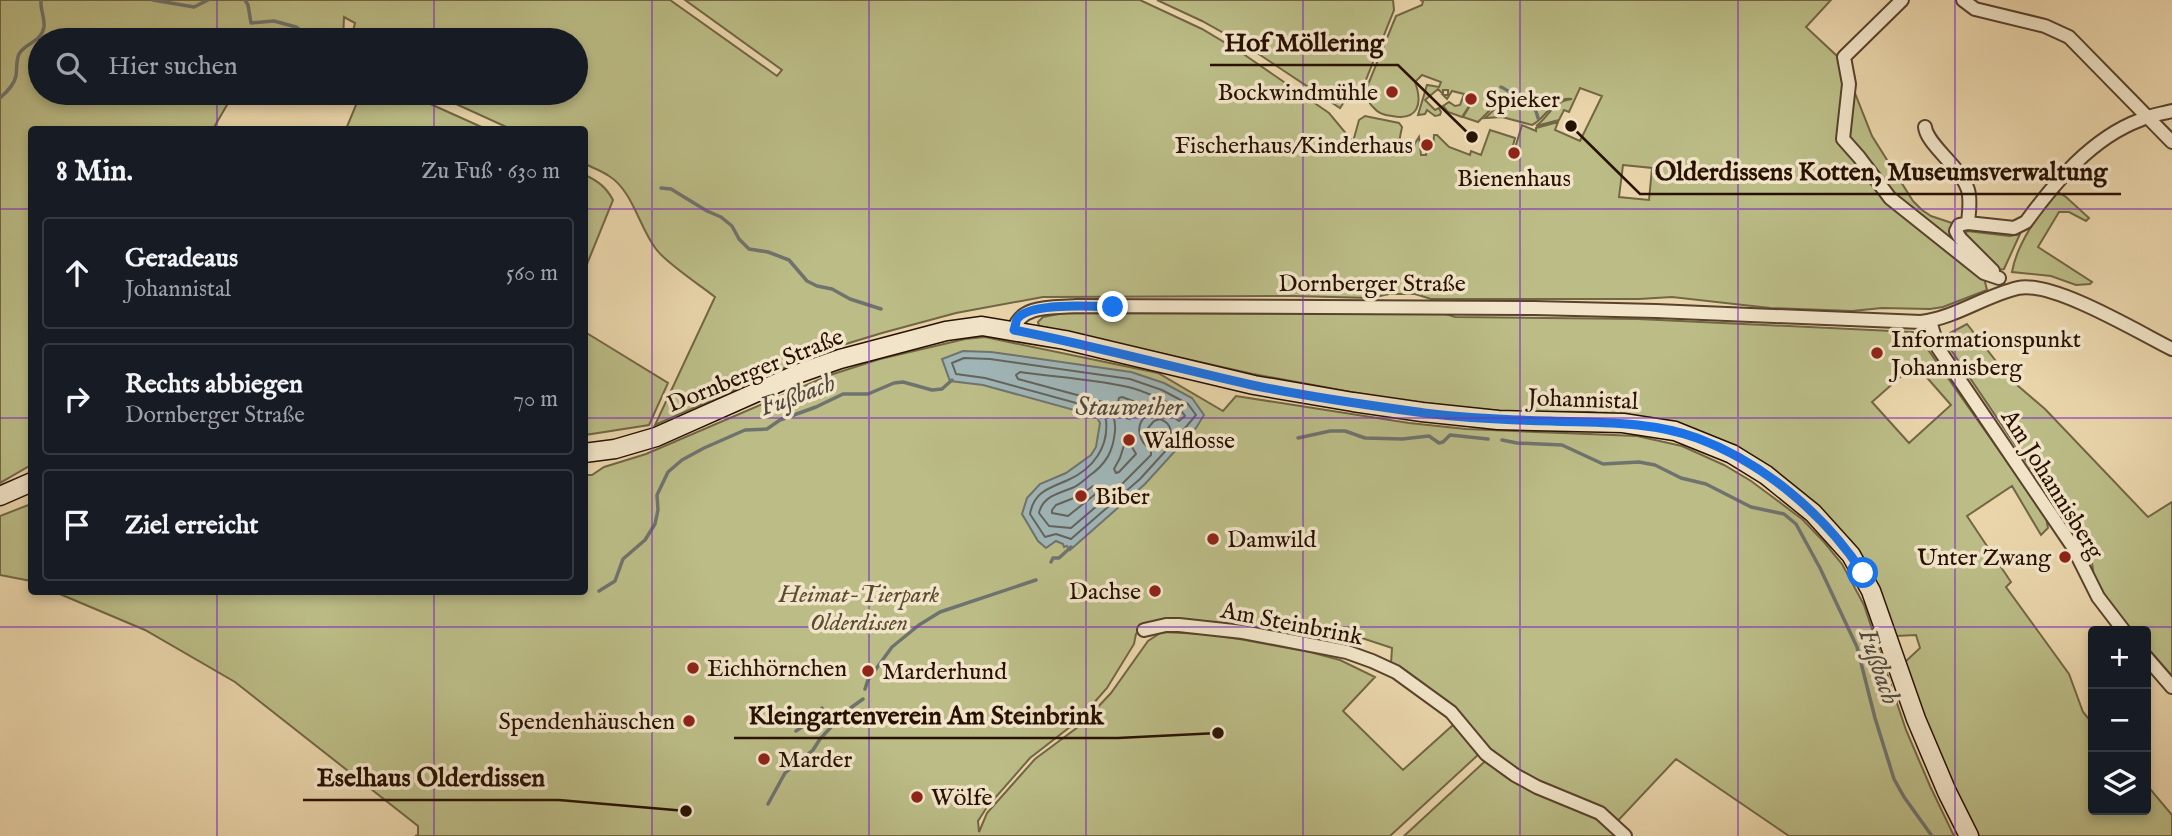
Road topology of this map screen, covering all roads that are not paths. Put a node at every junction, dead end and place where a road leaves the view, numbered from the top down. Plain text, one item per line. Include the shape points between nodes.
1 (1902, 0) edge
2 (1963, 0) edge
3 (2172, 111) edge
4 (2148, 116) junction
5 (1925, 127) dead end
6 (2172, 142) edge
7 (1963, 225) junction
8 (1998, 278) junction
9 (2007, 292) junction
10 (1930, 321) junction
11 (1014, 330) junction
12 (2172, 349) edge
13 (588, 452) edge
14 (28, 484) edge
15 (0, 496) edge
16 (2120, 626) edge
17 (1144, 630) dead end
18 (2151, 663) edge
19 (2172, 687) edge
20 (1625, 836) edge
21 (1969, 836) edge

1 - 8 street via 1844,57 1849,84 1843,139 1890,198 1984,273
2 - 4 street via 1975,9 2045,26 2069,37
3 - 4 street
4 - 6 street
4 - 7 street via 2080,159 2021,226
5 - 7 street via 1927,136 1966,184 1969,197
7 - 8 street via 1956,231 1960,238
8 - 9 street
9 - 10 street, Dornberger Straße
9 - 12 street, Dornberger Straße via 2029,287 2052,291
10 - 11 street, Dornberger Straße via 1547,309 1076,306 1027,312
10 - 16 street, Am Johannisberg via 1938,348 2073,547 2098,597
11 - 13 main road, Dornberger Straße via 958,328 840,359 656,437
11 - 21 main road, Johannistal via 1292,392 1498,420 1640,425 1675,431 1732,454 1813,513 1863,573 1916,719
14 - 15 main road
17 - 20 street, Am Steinbrink via 1179,625 1243,632 1372,660 1418,686 1451,712 1486,754 1515,775 1600,813
18 - 19 street

